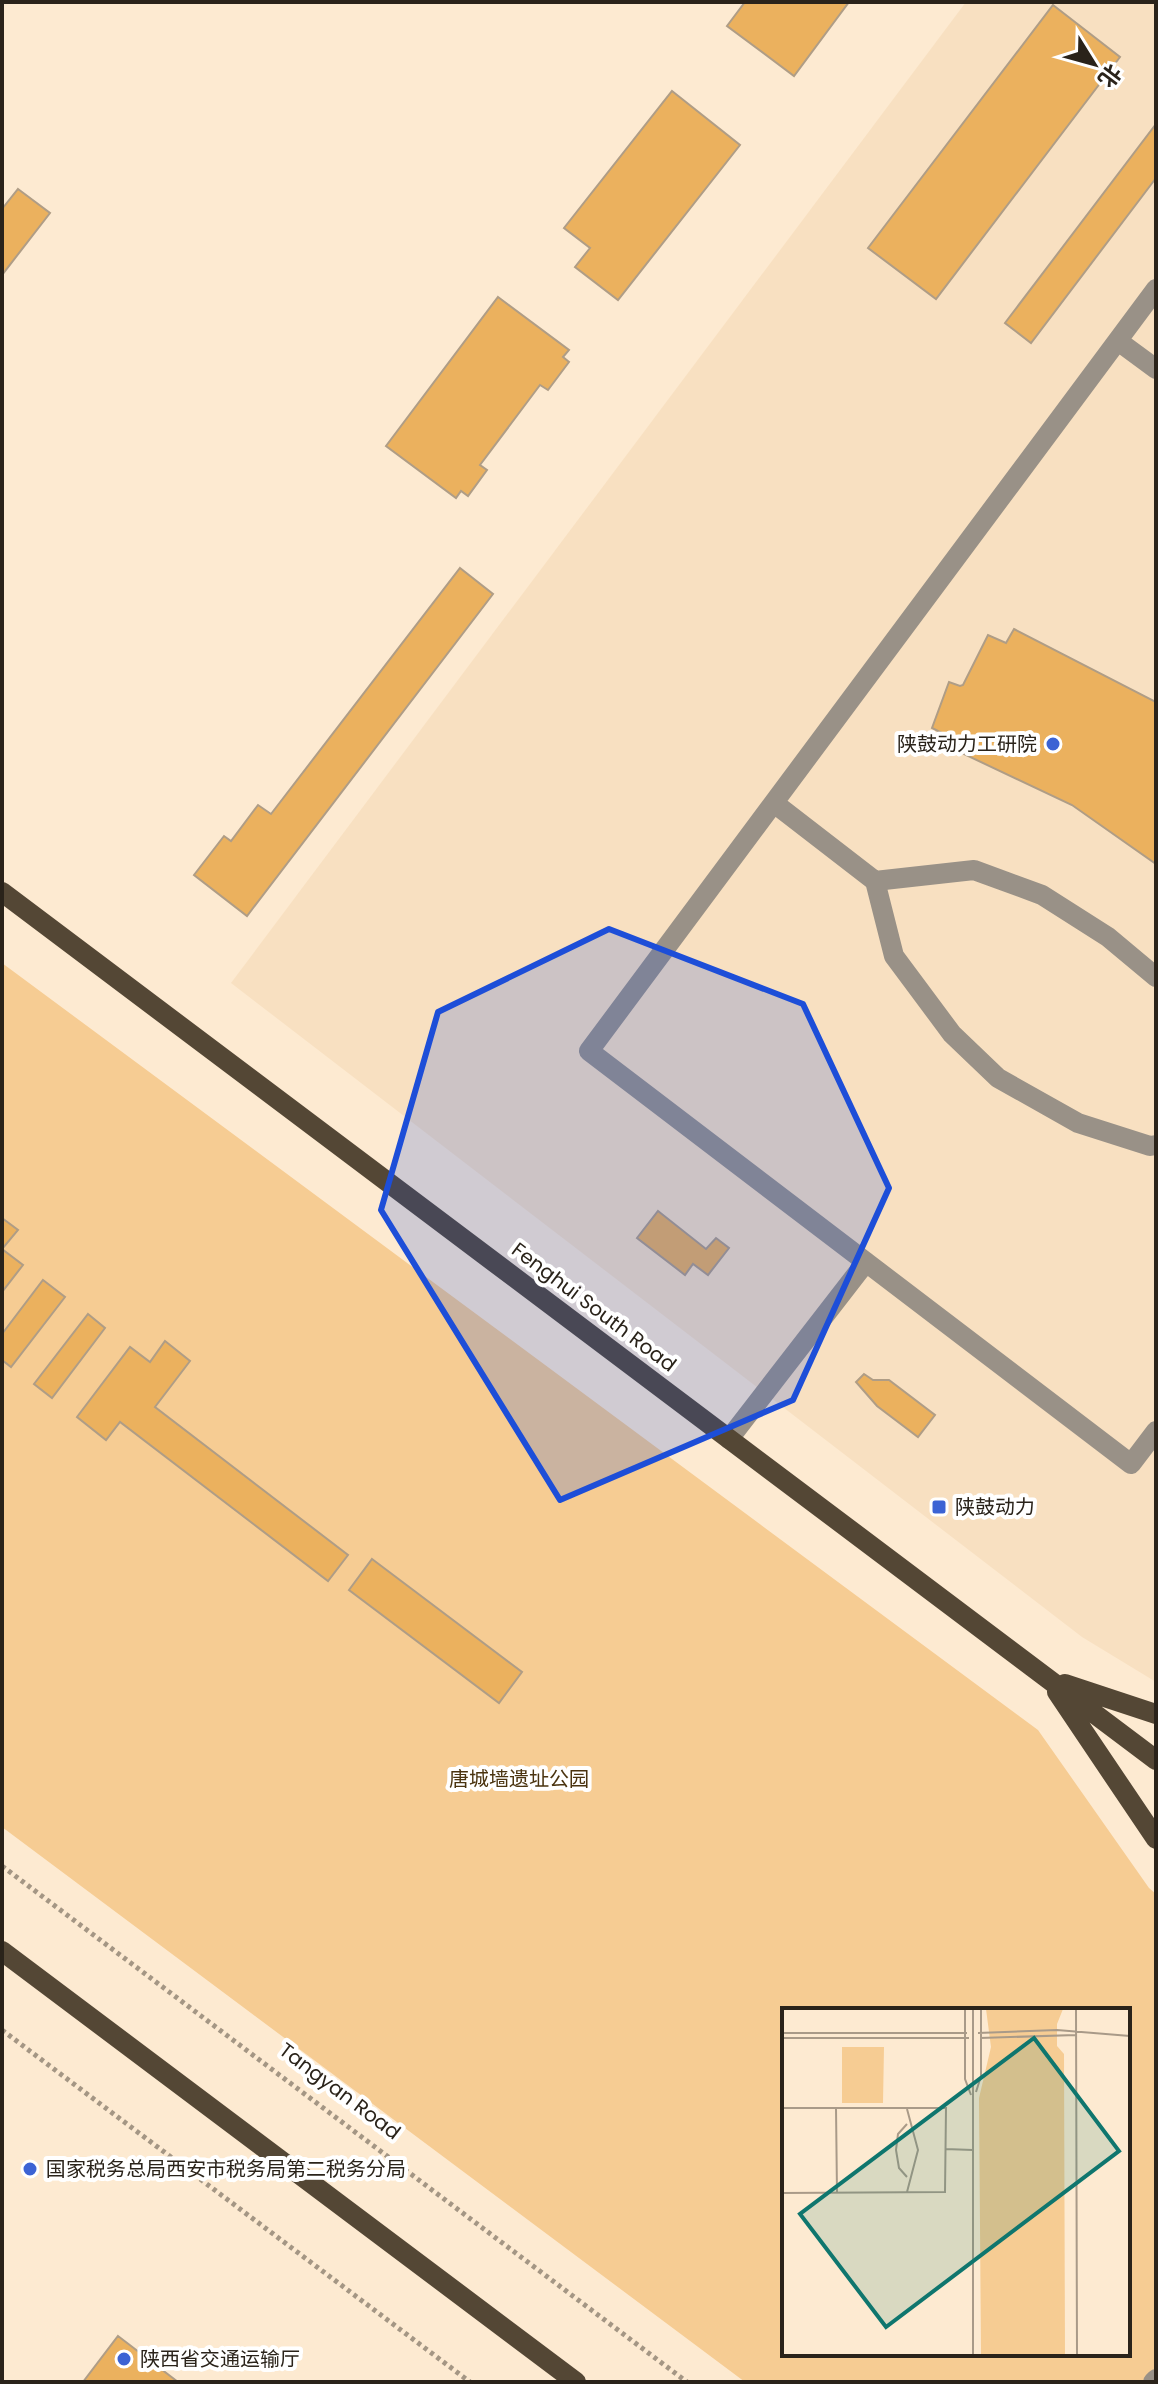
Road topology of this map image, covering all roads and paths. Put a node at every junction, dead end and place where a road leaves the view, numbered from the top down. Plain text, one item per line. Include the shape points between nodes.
1 (1156, 289) edge
2 (1118, 341) junction
3 (1156, 369) edge
4 (774, 803) junction
5 (875, 881) junction
6 (2, 892) edge
7 (1156, 977) edge
8 (1156, 1145) edge
9 (866, 1262) junction
10 (1156, 1431) edge
11 (729, 1439) junction
12 (1048, 1679) junction
13 (1156, 1714) edge
14 (1156, 1760) edge
15 (1156, 1839) edge
16 (2, 1866) edge
17 (2, 1951) edge
18 (2, 2030) edge
19 (470, 2382) edge
20 (576, 2382) edge
21 (687, 2382) edge

1 - 2 street
2 - 3 street
2 - 4 street
4 - 5 street
4 - 9 street via 589,1051
5 - 7 street via 974,870 1042,895 1108,937
5 - 8 street via 894,956 952,1034 998,1078 1078,1123
6 - 11 main road, Fenghui South Road
9 - 10 street via 1131,1464
9 - 11 street
11 - 12 main road, Fenghui South Road
12 - 13 main road
12 - 14 main road, Fenghui South Road
12 - 15 main road
16 - 21 path, Tangyan Road
17 - 20 main road
18 - 19 path

